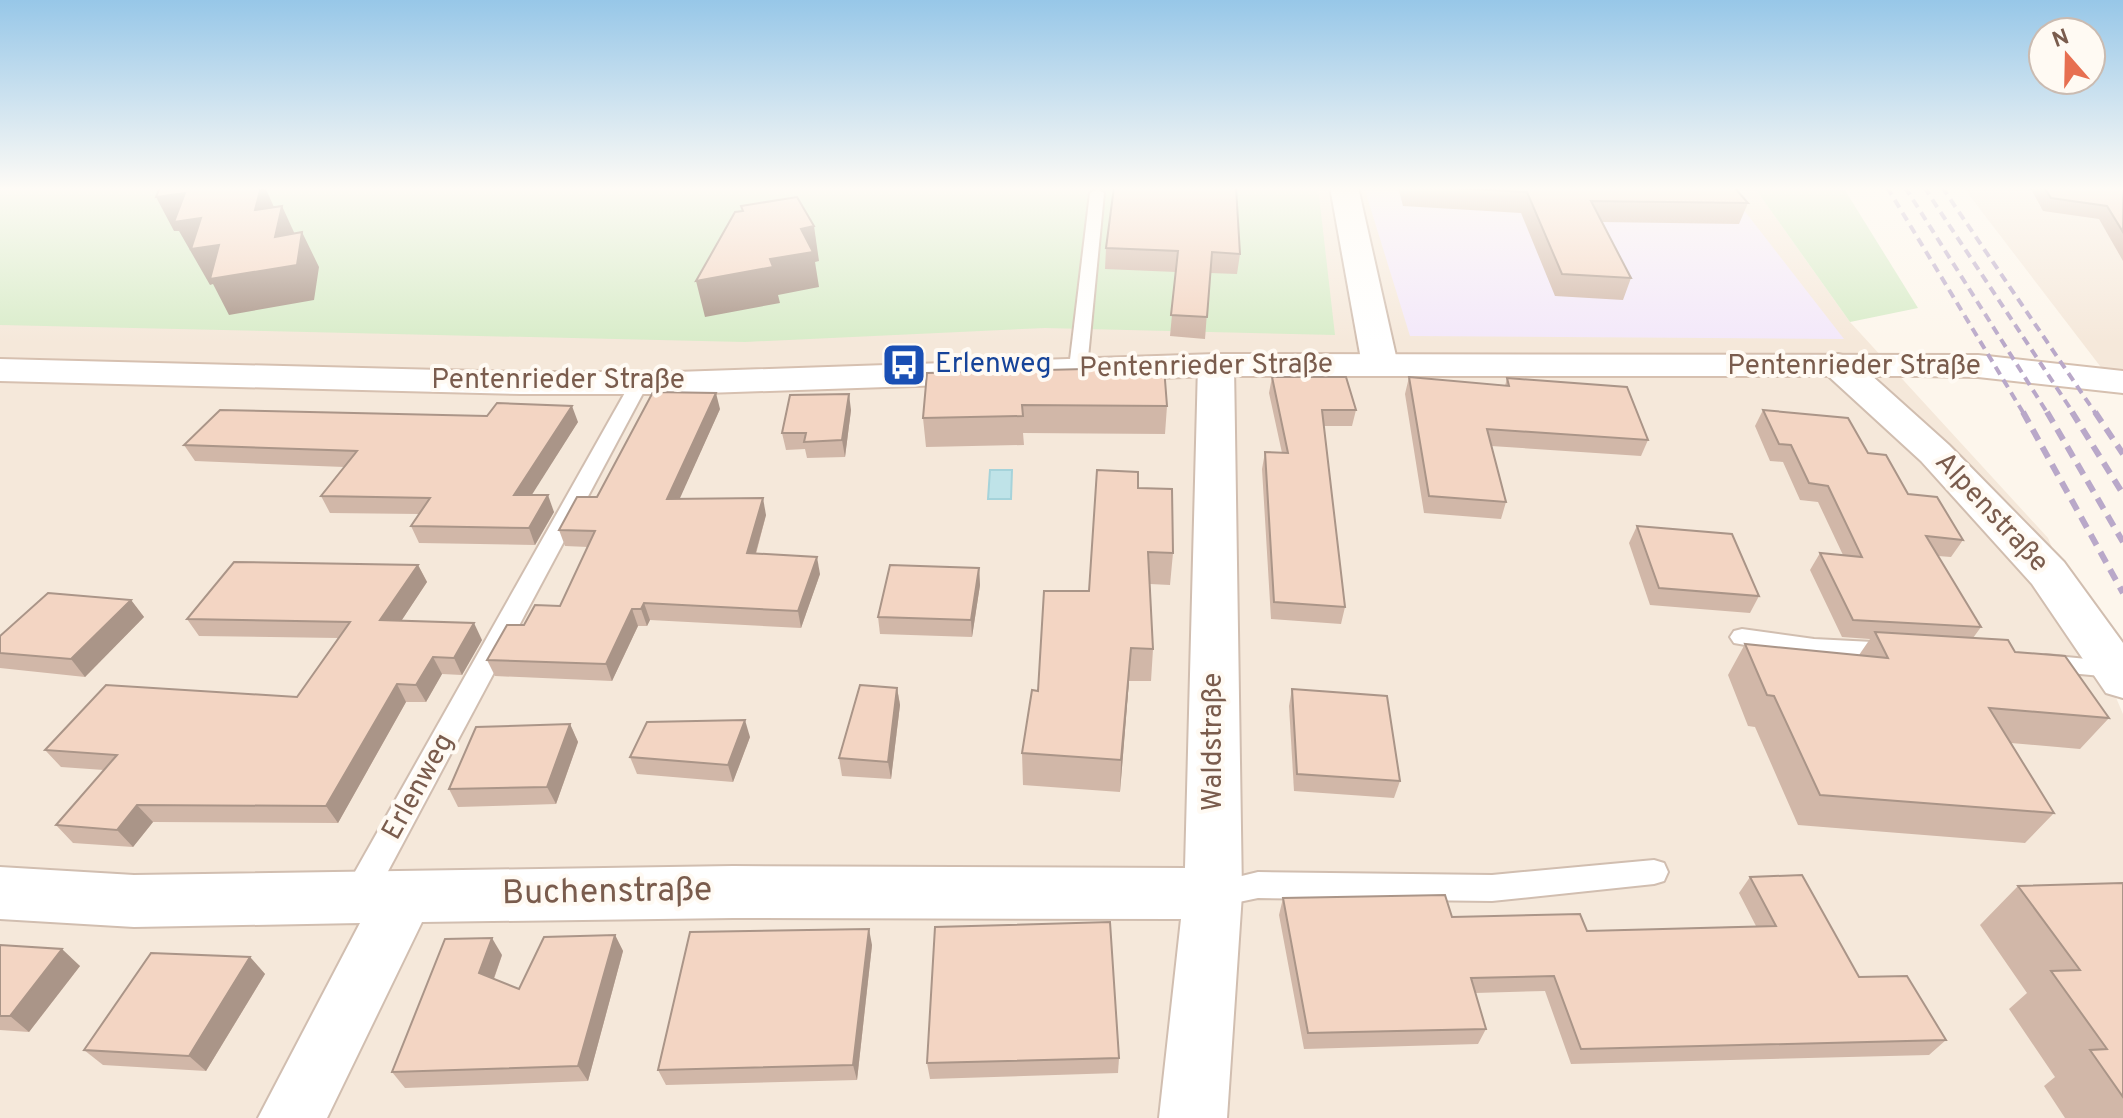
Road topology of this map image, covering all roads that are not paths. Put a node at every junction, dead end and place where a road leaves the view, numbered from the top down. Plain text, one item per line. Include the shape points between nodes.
1 (1092, 239) edge
2 (1355, 239) edge
3 (1216, 365) junction
4 (1380, 365) junction
5 (1838, 365) junction
6 (1078, 368) junction
7 (0, 370) edge
8 (640, 382) junction
9 (2123, 382) edge
10 (1742, 637) dead end
11 (1909, 652) edge
12 (2029, 663) edge
13 (2120, 676) edge
14 (1654, 872) dead end
15 (0, 893) edge
16 (1213, 894) junction
17 (381, 896) junction
18 (292, 1118) edge
19 (1193, 1118) edge

1 - 6 lane
2 - 4 street
3 - 4 street, Pentenrieder Straße
3 - 6 street, Pentenrieder Straße
3 - 16 street, Waldstraße
4 - 5 street, Pentenrieder Straße
5 - 9 street, Pentenrieder Straße via 1978,366
5 - 13 street, Alpenstraße via 1935,453 2048,573
6 - 8 street, Pentenrieder Straße
7 - 8 street, Pentenrieder Straße
8 - 17 lane, Erlenweg via 376,866
10 - 11 lane via 1814,648
12 - 13 lane
14 - 16 lane via 1492,888 1258,885
15 - 17 street, Buchenstraße via 134,901
16 - 17 street, Buchenstraße
16 - 19 street, Waldstraße
17 - 18 street

